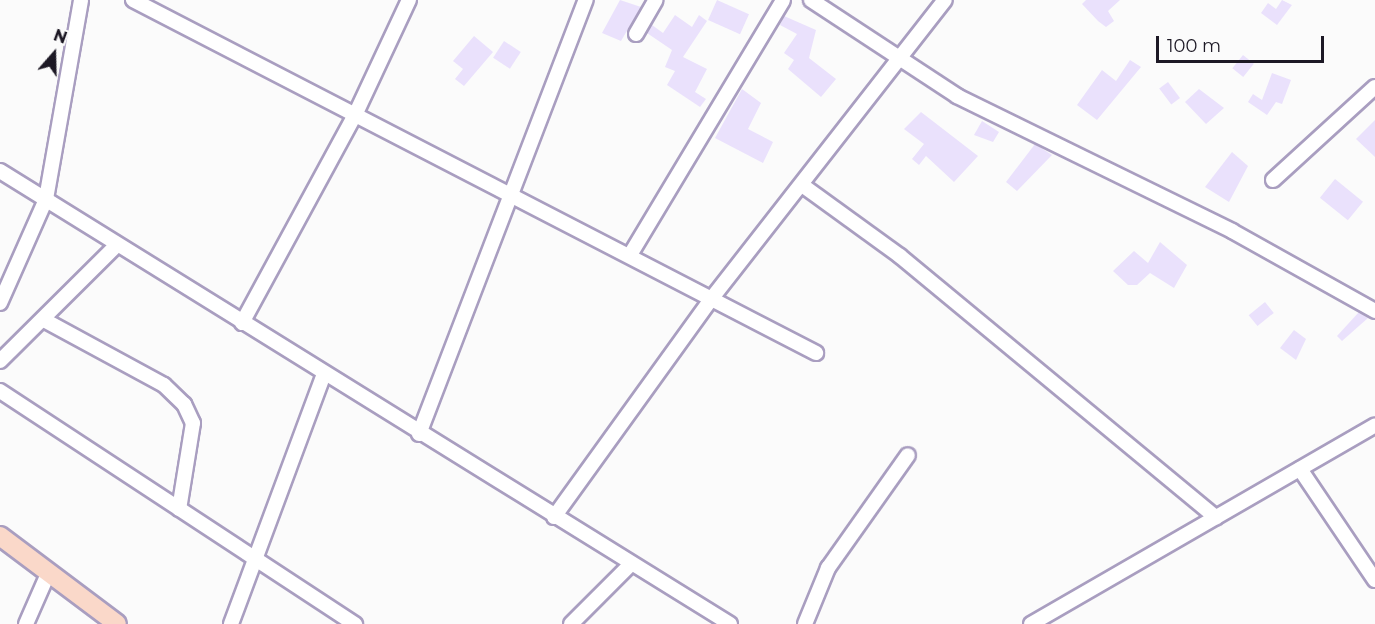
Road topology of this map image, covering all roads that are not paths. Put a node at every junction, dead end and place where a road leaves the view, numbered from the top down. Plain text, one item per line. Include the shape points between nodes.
1 (81, 0) edge
2 (133, 0) edge
3 (408, 0) edge
4 (586, 0) edge
5 (656, 0) edge
6 (783, 0) edge
7 (811, 0) edge
8 (945, 0) edge
9 (636, 34) dead end
10 (902, 59) junction
11 (1375, 87) edge
12 (356, 113) junction
13 (0, 171) edge
14 (1273, 180) dead end
15 (802, 185) junction
16 (513, 194) junction
17 (46, 199) junction
18 (117, 245) junction
19 (630, 255) junction
20 (712, 298) junction
21 (0, 303) edge
22 (1375, 311) edge
23 (46, 321) junction
24 (242, 323) junction
25 (816, 353) dead end
26 (0, 361) edge
27 (324, 374) junction
28 (0, 391) edge
29 (1375, 425) edge
30 (418, 434) junction
31 (908, 455) dead end
32 (1300, 469) junction
33 (179, 509) junction
34 (554, 517) junction
35 (1216, 517) junction
36 (0, 536) edge
37 (254, 562) junction
38 (631, 564) junction
39 (48, 574) junction
40 (1375, 580) edge
41 (712, 620) edge
42 (26, 624) edge
43 (117, 624) edge
44 (231, 624) edge
45 (355, 624) edge
46 (571, 624) edge
47 (730, 624) edge
48 (805, 624) edge
49 (1031, 624) edge

1 - 17 street
2 - 12 street
3 - 12 street
4 - 16 street
5 - 9 street
6 - 19 street
7 - 10 street
8 - 10 street
10 - 15 street
10 - 22 street via 957,96 1233,231
11 - 14 street
12 - 16 street
12 - 24 street
13 - 17 street
15 - 20 street
15 - 35 street via 900,256
16 - 19 street
16 - 30 street
17 - 18 street
17 - 21 street
18 - 23 street
18 - 24 street
19 - 20 street
20 - 25 street
20 - 34 street
23 - 26 street
23 - 33 street via 164,385 184,404 193,423
24 - 27 street
27 - 30 street
27 - 37 street
28 - 33 street
29 - 32 street
30 - 34 street
31 - 48 street via 828,568
32 - 35 street
32 - 40 street
33 - 37 street
34 - 38 street
35 - 49 street
36 - 39 street
37 - 44 street
37 - 45 street
38 - 41 street
38 - 46 street
39 - 42 street
39 - 43 street
41 - 47 street

